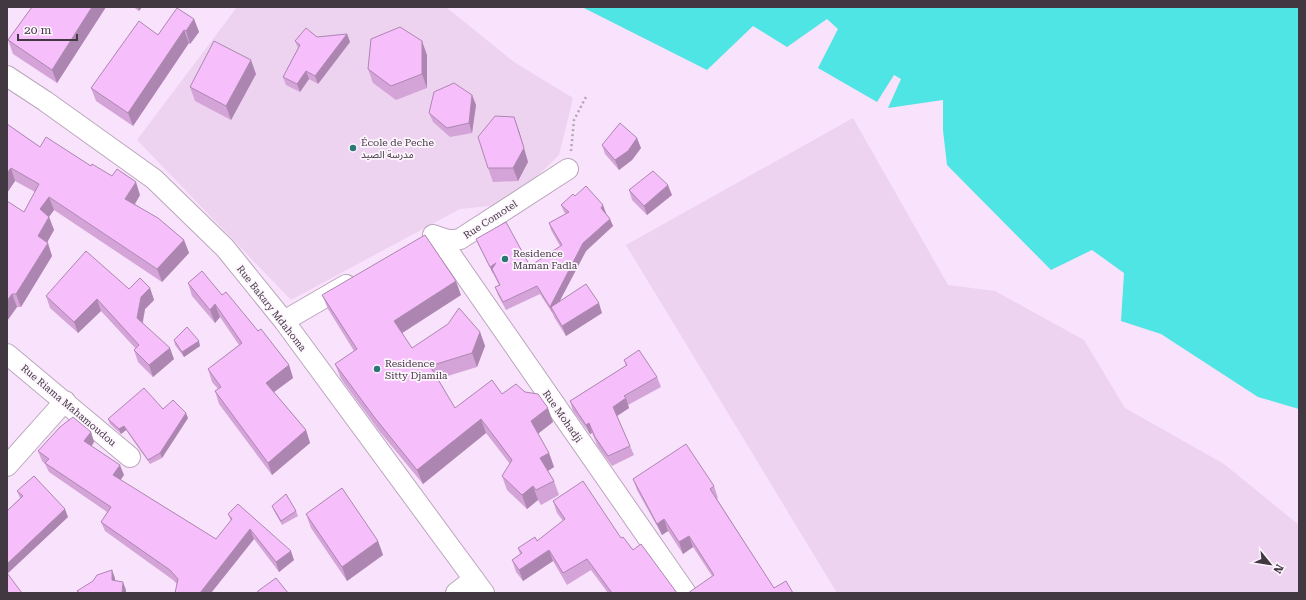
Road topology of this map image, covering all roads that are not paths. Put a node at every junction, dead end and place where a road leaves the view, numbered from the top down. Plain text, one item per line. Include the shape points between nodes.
1 (7, 76) edge
2 (568, 169) road end
3 (440, 239) junction
4 (420, 242) edge
5 (359, 278) edge
6 (284, 321) junction
7 (7, 354) edge
8 (65, 401) junction
9 (130, 457) dead end
10 (7, 466) edge
11 (479, 586) edge
12 (456, 593) edge
13 (686, 593) edge

1 - 6 street, Rue Bakary Mdahoma via 154,179 225,248
2 - 3 street, Rue Comotel via 460,239
3 - 4 street, Rue Comotel via 434,234
3 - 13 street, Rue Mohadji
5 - 6 street
6 - 11 street, Rue Bakary Mdahoma
7 - 8 street, Rue Riama Mahamoudou
8 - 9 street, Rue Riama Mahamoudou
8 - 10 street
11 - 12 street

